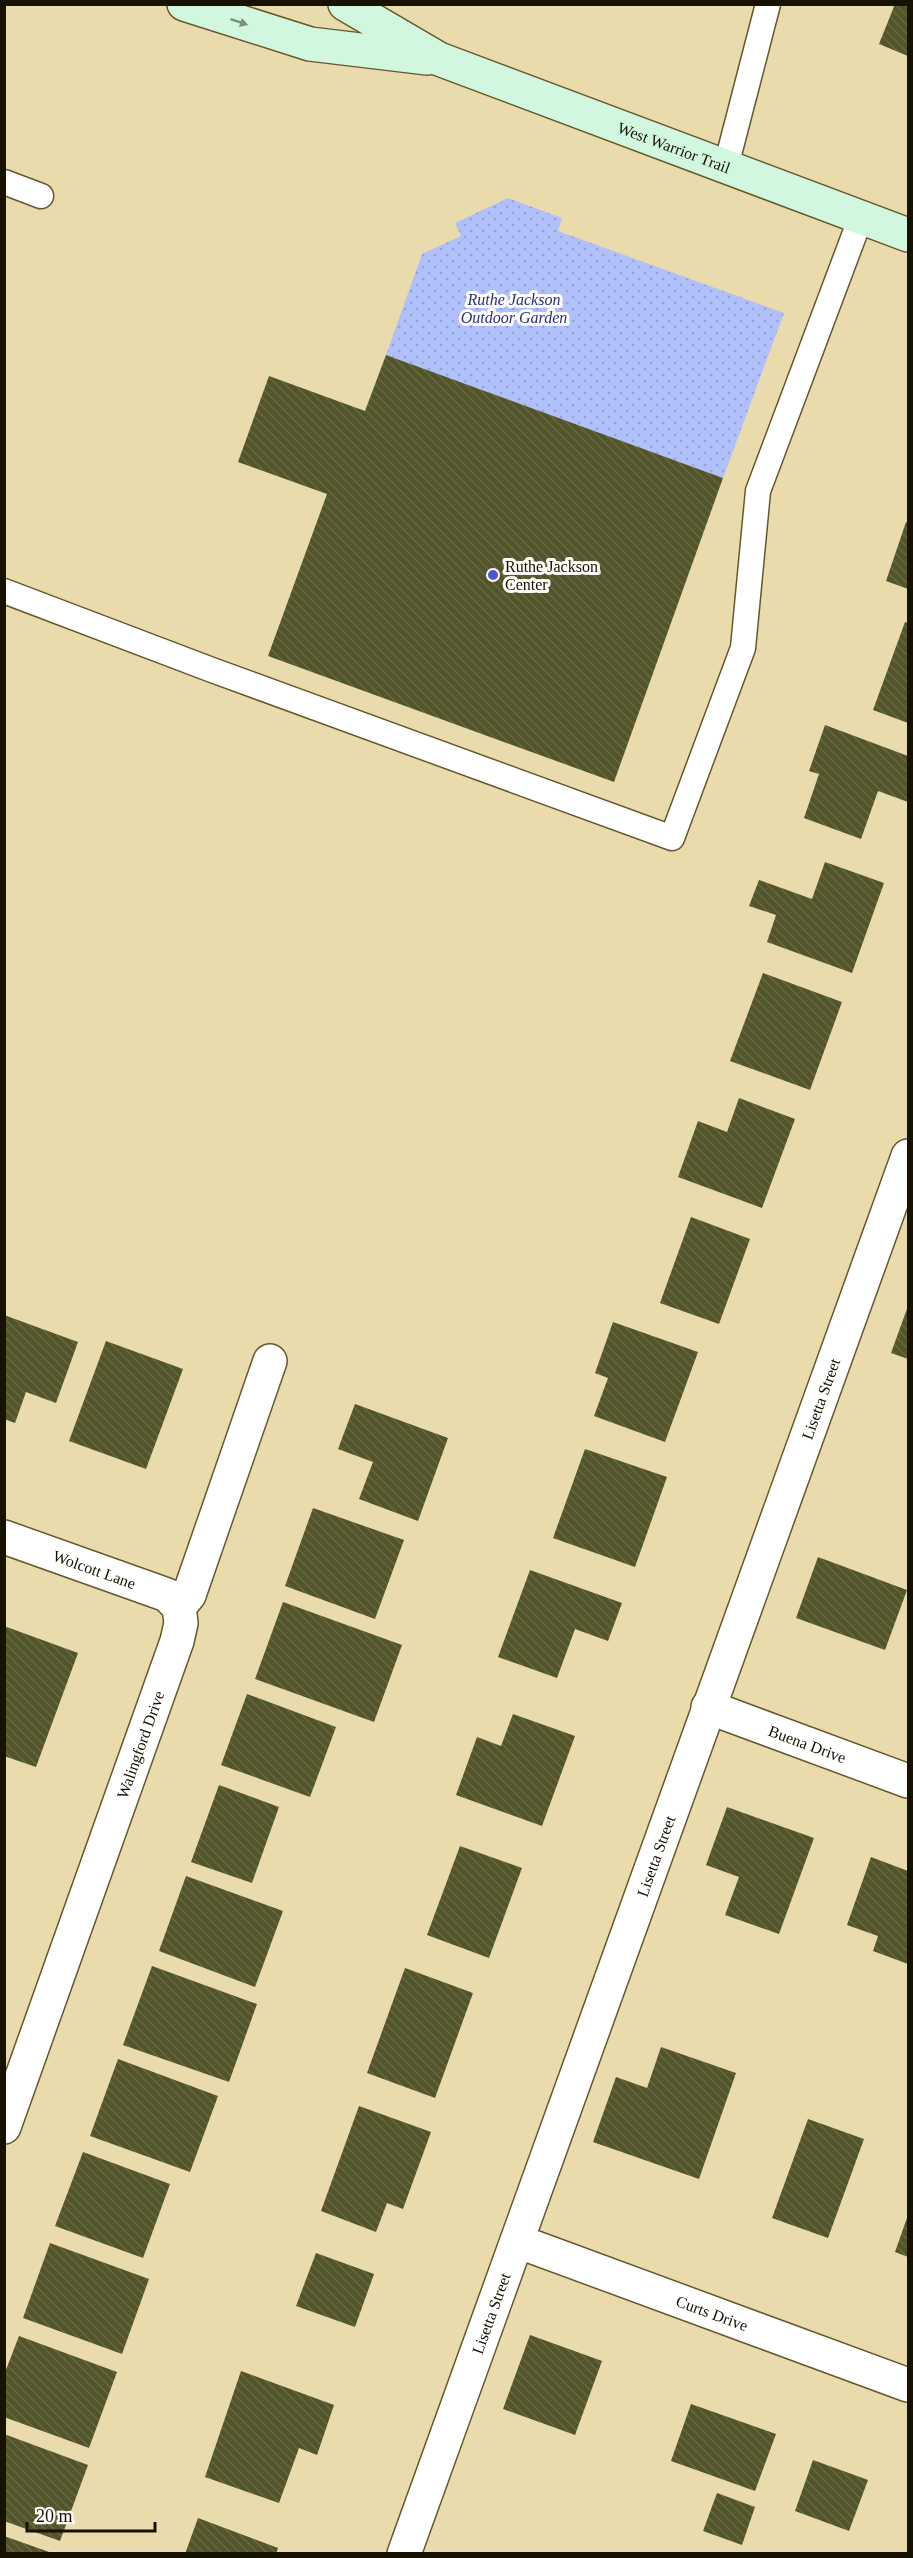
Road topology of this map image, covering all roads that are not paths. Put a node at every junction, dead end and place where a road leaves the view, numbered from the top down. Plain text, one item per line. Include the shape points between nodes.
1 (184, 4) edge
2 (345, 4) edge
3 (768, 4) edge
4 (380, 14) edge
5 (439, 59) junction
6 (726, 166) junction
7 (4, 182) edge
8 (41, 196) dead end
9 (861, 217) junction
10 (909, 235) edge
11 (4, 591) edge
12 (909, 1156) edge
13 (901, 1201) edge
14 (270, 1361) dead end
15 (4, 1537) edge
16 (180, 1607) junction
17 (708, 1707) junction
18 (909, 1781) edge
19 (4, 2127) edge
20 (517, 2241) junction
21 (909, 2385) edge
22 (404, 2553) edge

1 -> 5 main road, West Warrior Trail via 310,44
2 - 4 main road, West Warrior Trail
3 - 6 lane
4 - 5 main road, West Warrior Trail
5 - 6 main road, West Warrior Trail
6 - 9 main road, West Warrior Trail
7 - 8 lane
9 - 10 main road, West Warrior Trail
9 - 11 lane via 758,491 743,648 672,838
12 - 13 street, Lisetta Street
13 - 17 street, Lisetta Street
14 - 16 street, Walingford Drive via 189,1595
15 - 16 street, Wolcott Lane via 167,1595
16 - 19 street, Walingford Drive via 177,1641
17 - 18 street, Buena Drive
17 - 20 street, Lisetta Street
20 - 21 street, Curts Drive
20 - 22 street, Lisetta Street

